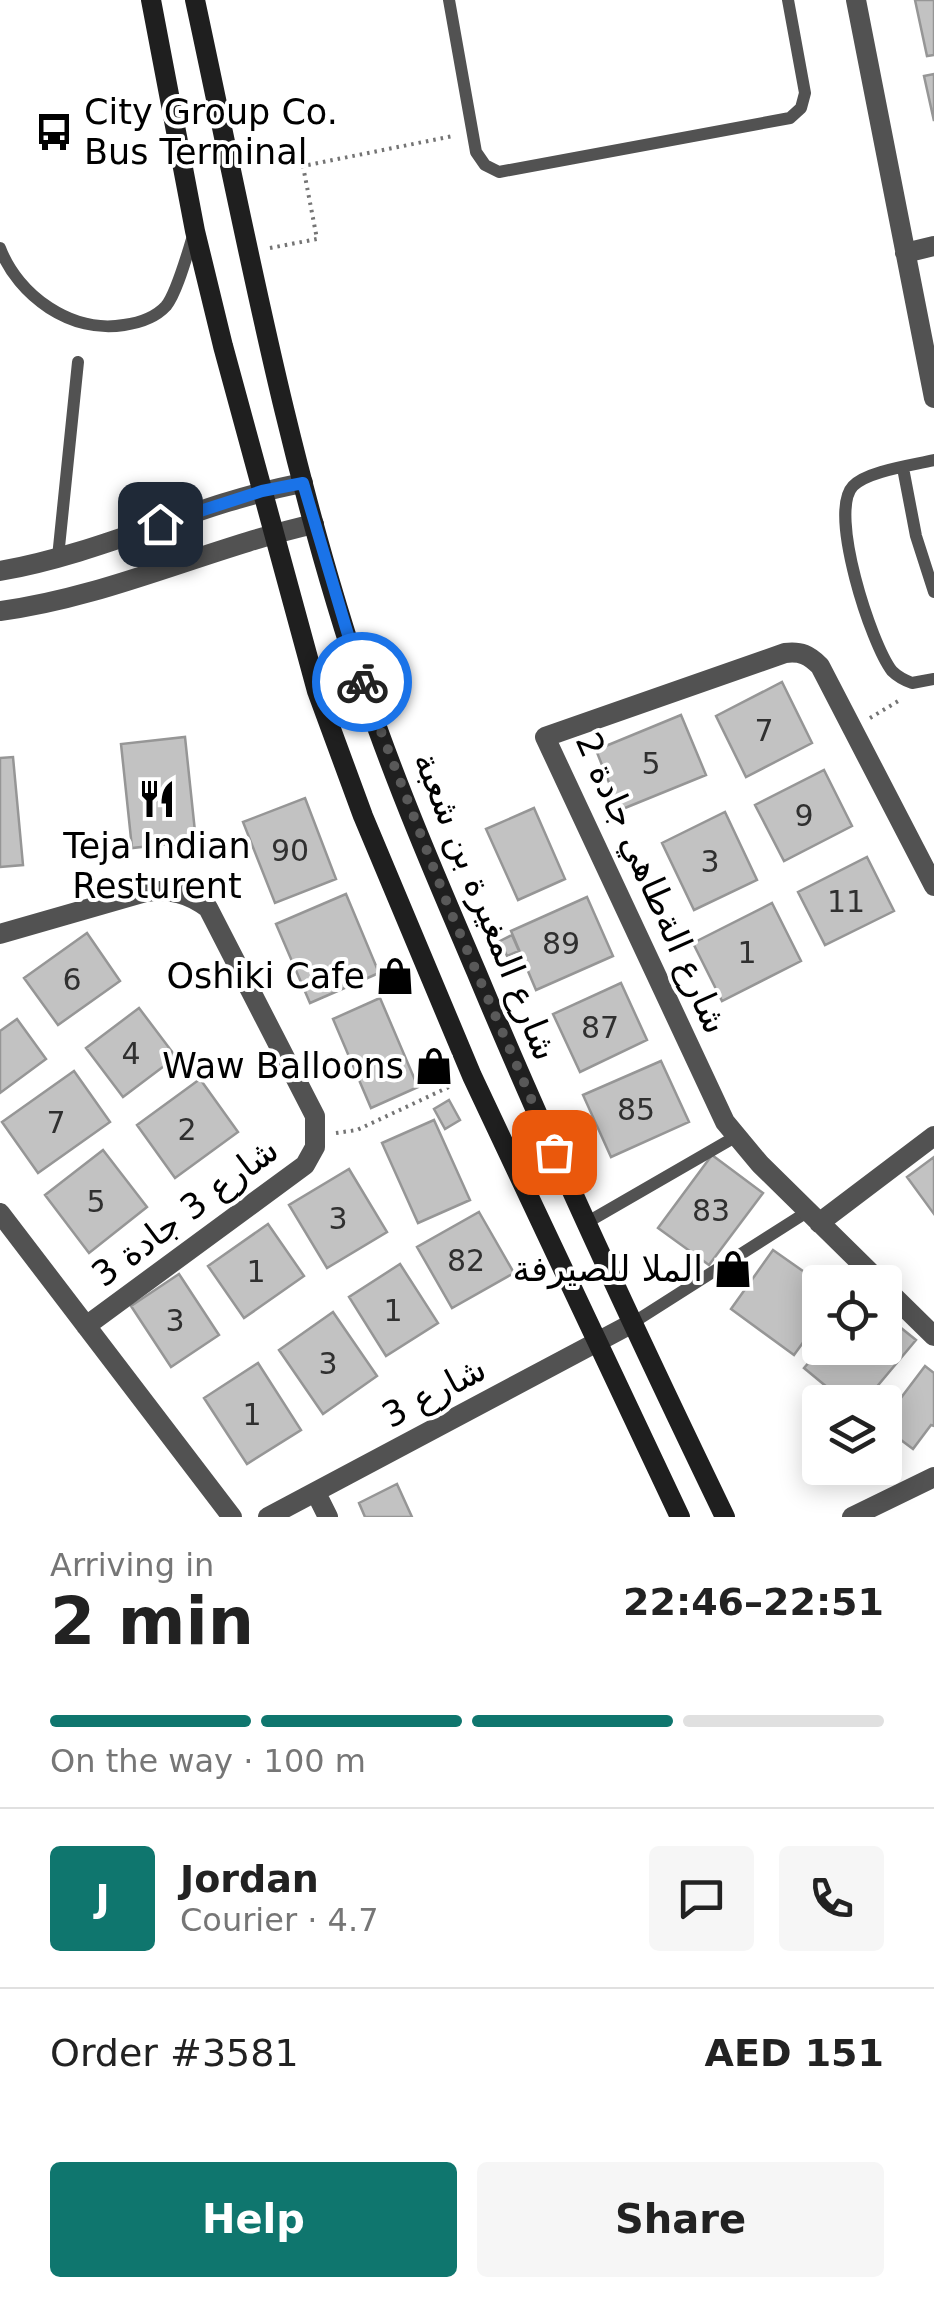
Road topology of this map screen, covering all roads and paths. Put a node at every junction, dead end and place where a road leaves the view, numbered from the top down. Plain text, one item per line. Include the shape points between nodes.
1 (150, 0) edge
2 (194, 0) edge
3 (449, 0) edge
4 (788, 0) edge
5 (856, 0) edge
6 (472, 132) junction
7 (195, 231) junction
8 (934, 246) edge
9 (0, 248) edge
10 (249, 252) junction
11 (905, 253) junction
12 (78, 362) dead end
13 (934, 398) edge
14 (934, 460) edge
15 (903, 468) junction
16 (303, 483) junction
17 (262, 491) junction
18 (314, 524) junction
19 (272, 533) junction
20 (58, 557) junction
21 (0, 570) edge
22 (934, 592) edge
23 (0, 611) edge
24 (934, 679) edge
25 (912, 683) junction
26 (852, 727) junction
27 (934, 886) edge
28 (0, 934) edge
29 (472, 1076) junction
30 (316, 1136) junction
31 (934, 1136) edge
32 (735, 1138) junction
33 (0, 1213) edge
34 (814, 1217) junction
35 (586, 1223) junction
36 (862, 1265) edge
37 (902, 1305) edge
38 (631, 1324) junction
39 (86, 1326) junction
40 (934, 1336) edge
41 (596, 1341) junction
42 (934, 1477) edge
43 (316, 1493) junction
44 (232, 1517) edge
45 (268, 1517) edge
46 (328, 1517) edge
47 (680, 1517) edge
48 (726, 1517) edge
49 (852, 1517) edge

1 - 7 main road
2 - 10 main road, شارع المغيرة بن شعبة
3 - 6 lane
4 - 6 lane via 805,93 790,118 500,172 479,159
5 - 11 street
6 - 10 path via 303,166 317,238
7 - 9 lane via 167,306 142,322 108,328 50,308 20,283
7 - 17 main road
8 - 11 street
10 - 16 main road, شارع المغيرة بن شعبة
11 - 13 street
12 - 20 lane
14 - 15 lane
15 - 22 lane
15 - 25 lane via 857,482 844,504 869,620 891,670
16 - 17 street
16 - 18 main road, شارع المغيرة بن شعبة
17 - 19 main road
17 - 20 street
18 - 19 street
18 - 35 main road, شارع المغيرة بن شعبة via 406,800
19 - 23 street via 62,599
19 - 29 main road via 317,691 363,816
20 - 21 street
24 - 25 lane
25 - 26 path via 900,701
26 - 27 street, شارع الةطاهي جادة 2
26 - 32 street, شارع الةطاهي جادة 2 via 820,666 798,652 545,737
28 - 30 street, شارع 3 جادة 3 via 146,892 196,899 208,908 312,1106
29 - 30 path via 357,1130
29 - 41 main road
30 - 39 street, شارع 3 جادة 3 via 305,1165
31 - 34 street
32 - 34 street, شارع الةطاهي جادة 2
32 - 35 lane
33 - 39 street
34 - 36 street, شارع الةطاهي جادة 2
34 - 38 lane
35 - 38 main road, شارع المغيرة بن شعبة
37 - 40 street, شارع الةطاهي جادة 2
38 - 41 street, شارع 3
38 - 48 main road, شارع المغيرة بن شعبة
39 - 44 street
41 - 43 street, شارع 3
41 - 47 main road
42 - 49 street
43 - 45 street, شارع 3
43 - 46 street

